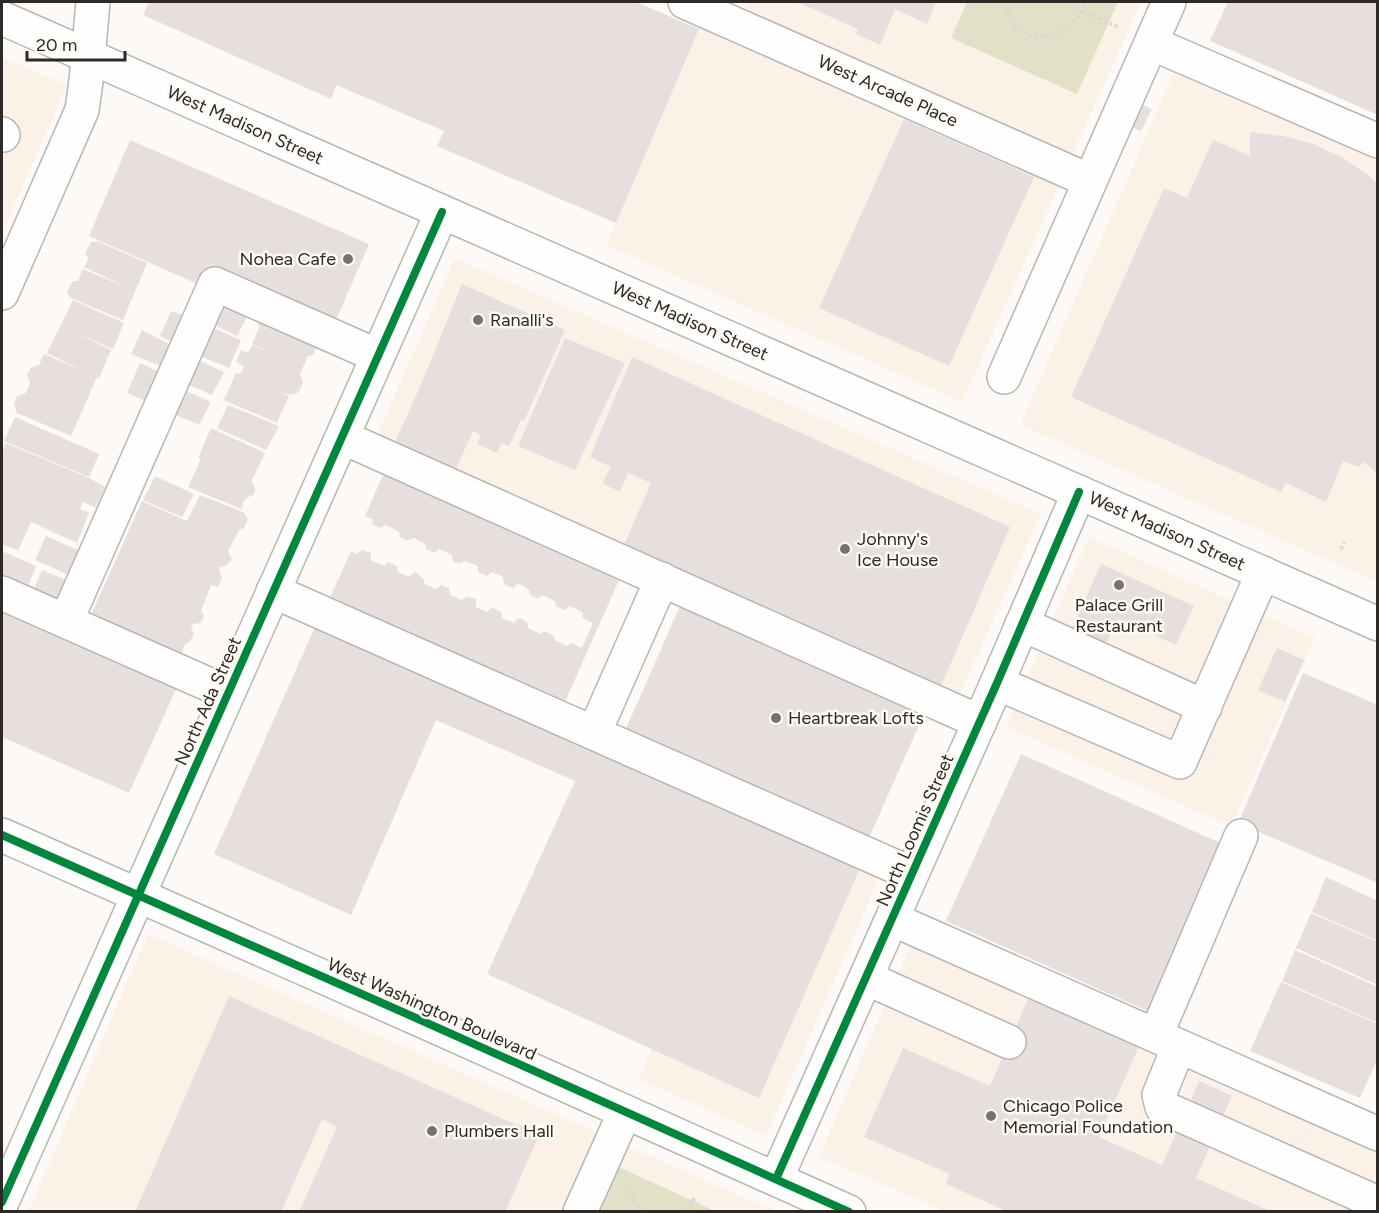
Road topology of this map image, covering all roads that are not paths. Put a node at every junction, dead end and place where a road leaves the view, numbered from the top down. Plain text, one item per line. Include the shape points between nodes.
1 (93, 2) edge
2 (685, 2) edge
3 (1169, 2) edge
4 (2, 18) edge
5 (1151, 43) junction
6 (88, 56) junction
7 (1377, 141) edge
8 (1090, 181) junction
9 (442, 212) junction
10 (2, 293) edge
11 (378, 356) junction
12 (1004, 377) dead end
13 (342, 437) junction
14 (1079, 492) junction
15 (1263, 573) junction
16 (662, 579) junction
17 (273, 591) junction
18 (2, 593) edge
19 (66, 621) junction
20 (1022, 624) junction
21 (1377, 624) edge
22 (998, 683) junction
23 (228, 693) junction
24 (1205, 707) junction
25 (980, 722) junction
26 (594, 734) junction
27 (2, 836) edge
28 (1241, 836) dead end
29 (912, 874) junction
30 (137, 896) junction
31 (892, 919) junction
32 (866, 978) junction
33 (1167, 1041) junction
34 (1009, 1042) dead end
35 (625, 1112) junction
36 (1377, 1134) edge
37 (776, 1179) junction
38 (2, 1202) edge
39 (1377, 1203) edge
40 (580, 1212) edge
41 (849, 1212) edge

1 - 6 street
2 - 8 street, West Arcade Place
3 - 5 street
4 - 6 street, West Madison Street
5 - 7 street
5 - 8 street
6 - 9 street, West Madison Street
6 - 10 street via 82,110
8 - 12 street
9 - 11 street, North Ada Street
9 - 14 street, West Madison Street
11 - 13 street, North Ada Street
11 - 19 street via 215,284
13 - 16 street
13 - 17 street, North Ada Street
14 - 15 street, West Madison Street
14 - 20 street, North Loomis Street
15 - 21 street, West Madison Street
15 - 24 street
16 - 25 street
16 - 26 street
17 - 23 street, North Ada Street
17 - 26 street
18 - 19 street
19 - 23 street
20 - 22 street, North Loomis Street
20 - 24 street
22 - 24 street via 1180,762
22 - 25 street, North Loomis Street
23 - 30 street, North Ada Street
25 - 29 street, North Loomis Street
26 - 29 street
27 - 30 street, West Washington Boulevard
28 - 33 street
29 - 31 street, North Loomis Street
30 - 35 street, West Washington Boulevard
30 - 38 street, North Ada Street
31 - 32 street, North Loomis Street
31 - 33 street
32 - 34 street
32 - 37 street, North Loomis Street
33 - 36 street
33 - 39 street via 1159,1095 1162,1107
35 - 37 street, West Washington Boulevard
35 - 40 street
37 - 41 street, West Washington Boulevard

